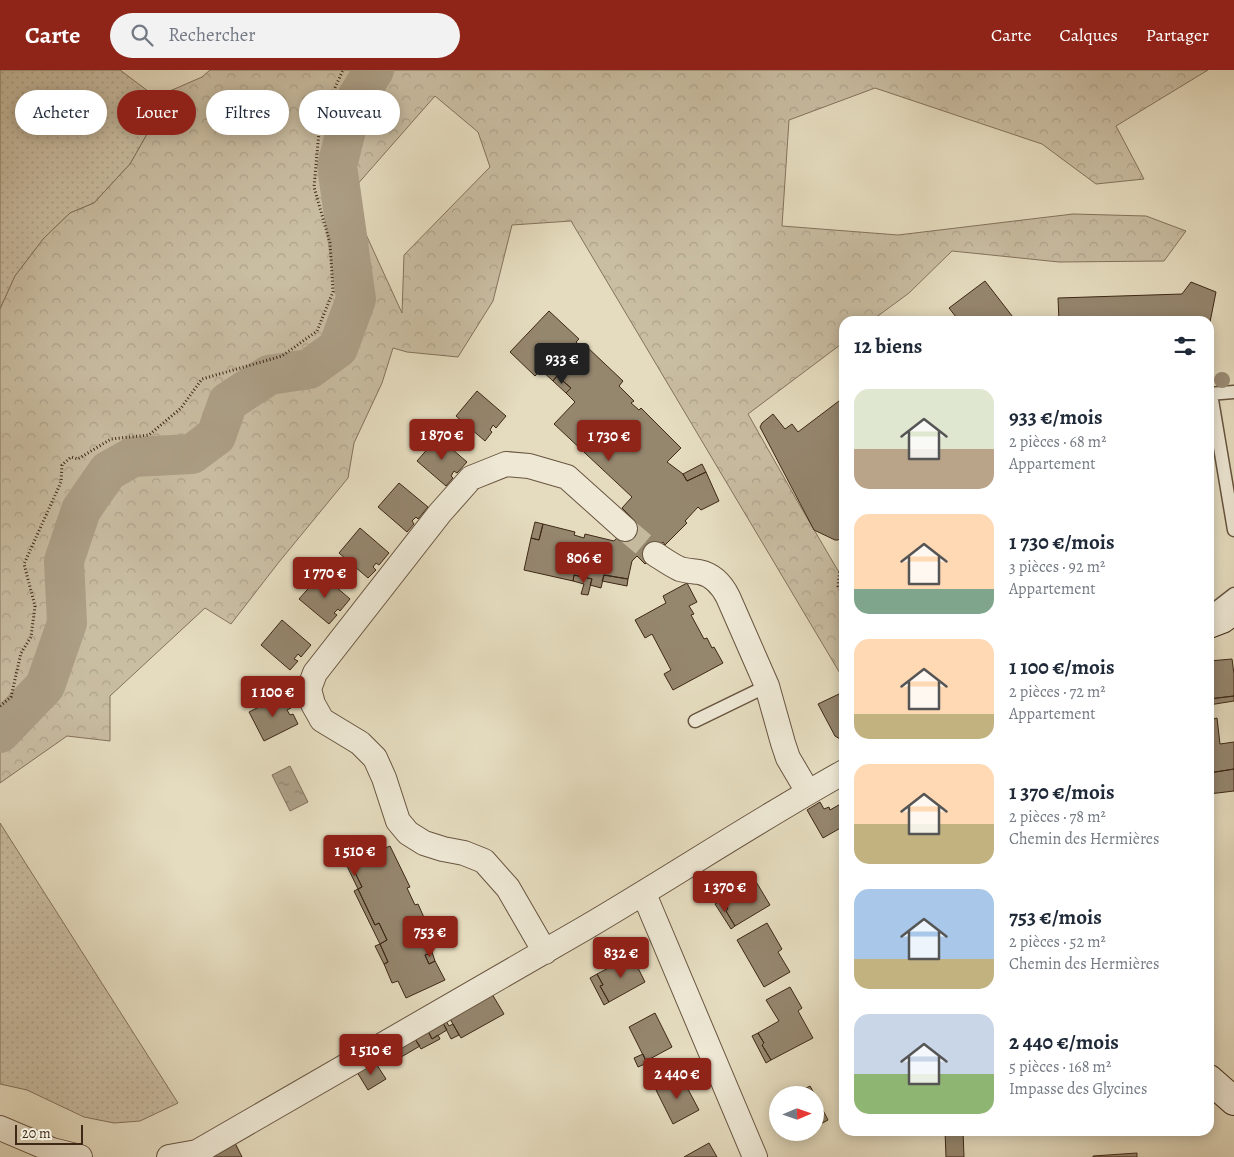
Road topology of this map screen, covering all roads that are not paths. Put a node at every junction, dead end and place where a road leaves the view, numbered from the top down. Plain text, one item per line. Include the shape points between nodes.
1 (1234, 392) edge
2 (1214, 394) edge
3 (1214, 416) edge
4 (626, 529) tunnel mouth
5 (1234, 530) edge
6 (656, 554) tunnel mouth
7 (1234, 594) edge
8 (1214, 609) edge
9 (1234, 610) edge
10 (1214, 622) edge
11 (1234, 631) edge
12 (1214, 635) edge
13 (767, 686) junction
14 (695, 721) dead end
15 (839, 775) edge
16 (808, 792) junction
17 (644, 894) junction
18 (546, 952) junction
19 (1214, 1083) edge
20 (1234, 1101) edge
21 (0, 1128) edge
22 (80, 1157) edge
23 (170, 1157) edge
24 (755, 1157) edge

1 - 2 lane
3 - 5 lane
4 - 18 street via 567,477 529,466 506,464 471,478 315,673 309,689 322,720 360,743 375,758 398,821 408,833 424,843 484,861 508,888
6 - 13 street via 682,570 703,573 722,585
7 - 8 lane
9 - 10 main road
11 - 12 main road
13 - 14 lane
13 - 16 street via 788,758
15 - 16 street
16 - 17 street
17 - 18 street
17 - 24 street
18 - 23 street via 197,1152
19 - 20 main road
21 - 22 street via 52,1150

